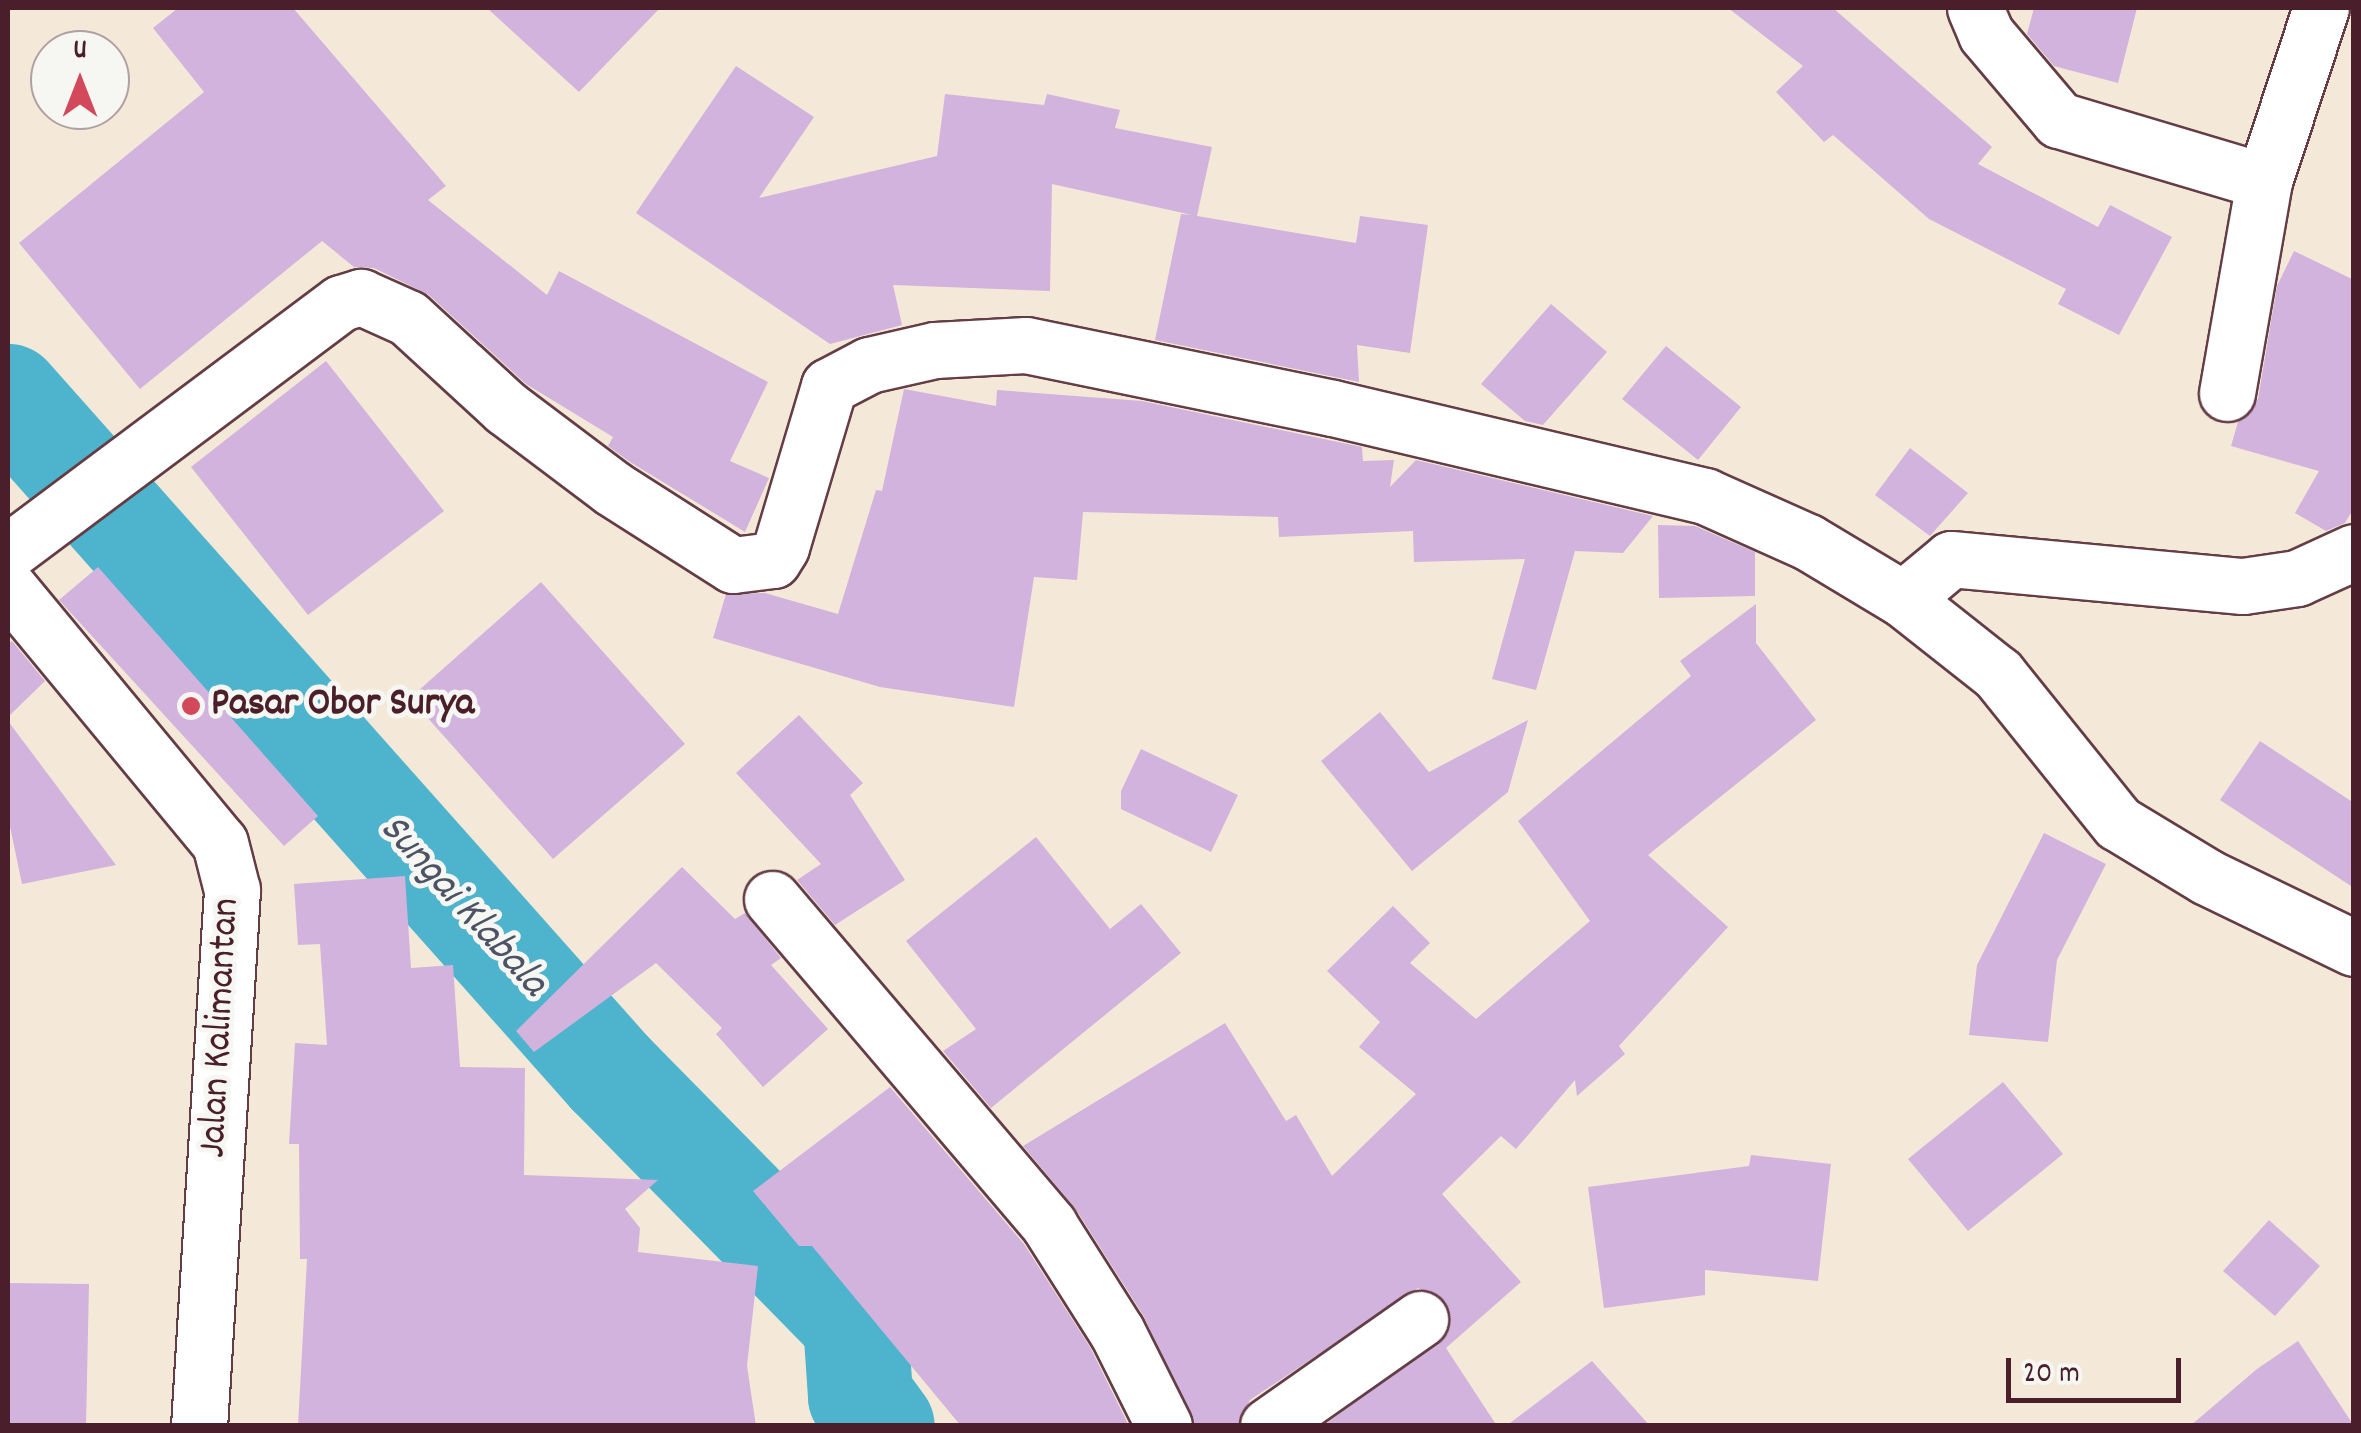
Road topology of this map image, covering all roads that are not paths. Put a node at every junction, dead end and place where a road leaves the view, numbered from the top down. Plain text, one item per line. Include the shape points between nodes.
1 (1975, 8) edge
2 (2321, 8) edge
3 (2264, 181) junction
4 (2227, 393) dead end
5 (27, 540) edge
6 (2354, 552) edge
7 (8, 587) edge
8 (1903, 599) junction
9 (772, 898) dead end
10 (2354, 948) edge
11 (1420, 1319) dead end
12 (199, 1426) edge
13 (1164, 1426) edge
14 (1268, 1426) edge

1 - 3 street via 1986,34 2059,120
2 - 3 street
3 - 4 street
5 - 8 street via 140,448 320,324 341,302 361,297 408,318 506,408 683,537 733,565 773,560 781,546 829,386 869,365 935,350 1026,345 1333,408 1705,496 1808,542
6 - 8 street via 2297,578 2243,586 1950,559
7 - 12 street, Jalan Kalimantan via 220,843 232,890
8 - 10 street via 1998,674 2118,823 2207,877
9 - 13 street via 1049,1224 1117,1332
11 - 14 street

